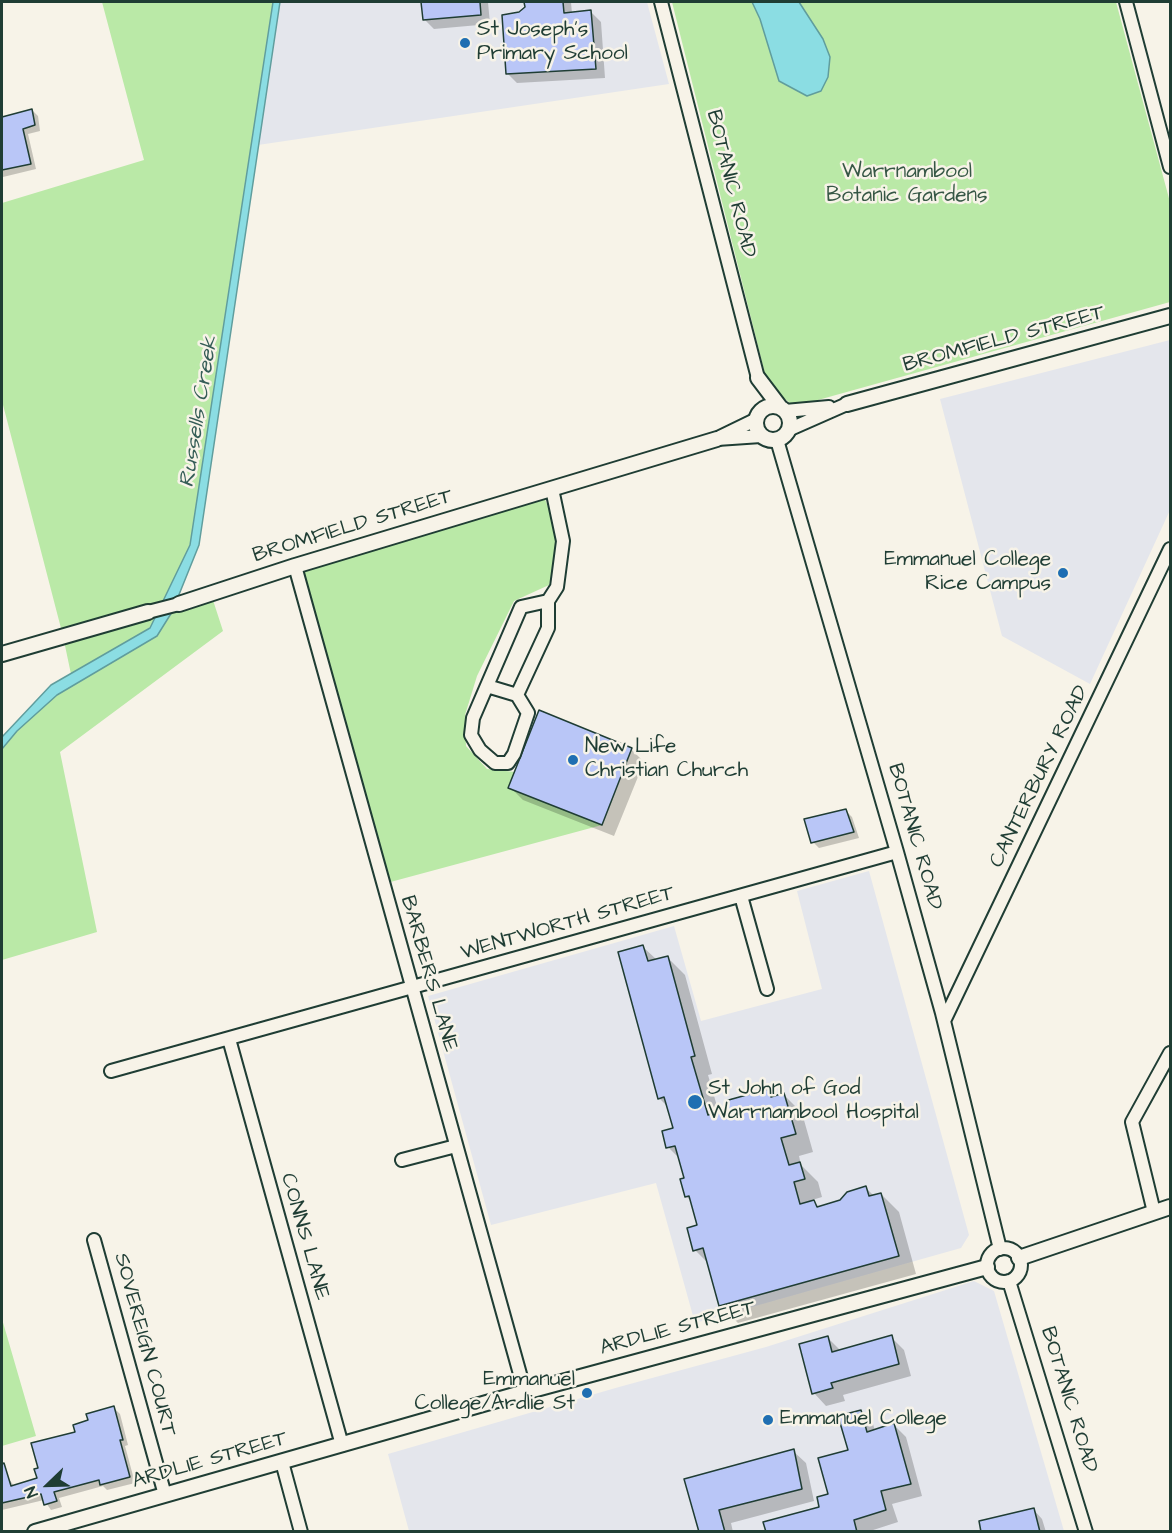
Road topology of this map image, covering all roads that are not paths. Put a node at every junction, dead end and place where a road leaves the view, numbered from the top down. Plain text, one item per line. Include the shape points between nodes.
1 (661, 2) edge
2 (1126, 2) edge
3 (1170, 167) edge
4 (1170, 316) edge
5 (758, 378) junction
6 (848, 404) junction
7 (783, 409) junction
8 (758, 415) junction
9 (788, 430) junction
10 (761, 436) junction
11 (717, 439) junction
12 (777, 440) junction
13 (552, 489) junction
14 (1169, 555) edge
15 (295, 566) junction
16 (548, 601) junction
17 (179, 604) joint
18 (148, 612) joint
19 (2, 654) edge
20 (487, 686) junction
21 (517, 695) junction
22 (897, 852) junction
23 (741, 896) junction
24 (412, 988) junction
25 (767, 989) dead end
26 (944, 1021) junction
27 (229, 1039) junction
28 (1170, 1053) edge
29 (111, 1071) dead end
30 (456, 1146) junction
31 (402, 1160) dead end
32 (1170, 1207) edge
33 (1154, 1212) junction
34 (94, 1240) dead end
35 (1000, 1249) junction
36 (1019, 1258) junction
37 (987, 1267) junction
38 (1009, 1281) junction
39 (525, 1392) junction
40 (342, 1445) junction
41 (282, 1462) junction
42 (165, 1495) junction
43 (35, 1532) edge
44 (301, 1532) edge
45 (1086, 1532) edge

1 - 5 street, BOTANIC ROAD
2 - 3 street
4 - 6 street, BROMFIELD STREET
5 - 7 street, BOTANIC ROAD
5 - 8 street, BOTANIC ROAD
6 - 7 street, BROMFIELD STREET
6 - 9 street, BROMFIELD STREET
7 - 8 street via 770,405
7 - 9 street via 790,420
8 - 10 street via 755,426
8 - 11 street, BROMFIELD STREET
9 - 12 street
10 - 11 street, BROMFIELD STREET
10 - 12 street
11 - 13 street, BROMFIELD STREET
12 - 22 street, BOTANIC ROAD
13 - 15 street, BROMFIELD STREET
13 - 16 street via 563,541 557,587
14 - 26 street, CANTERBURY ROAD
15 - 17 street, BROMFIELD STREET
15 - 24 street, BARBERS LANE
16 - 20 street via 522,607
16 - 21 street via 548,628
17 - 18 street, BROMFIELD STREET
18 - 19 street, BROMFIELD STREET
20 - 21 street
20 - 21 street via 473,718 471,735 495,764 508,763 514,754 528,713
22 - 23 street, WENTWORTH STREET
22 - 26 street, BOTANIC ROAD
23 - 24 street, WENTWORTH STREET
23 - 25 street
24 - 27 street, WENTWORTH STREET
24 - 30 street, BARBERS LANE
26 - 35 street, BOTANIC ROAD
27 - 29 street, WENTWORTH STREET
27 - 40 street, CONNS LANE
28 - 33 street via 1132,1122
30 - 31 street
30 - 39 street, BARBERS LANE
32 - 33 street
33 - 36 street
34 - 42 street, SOVEREIGN COURT
35 - 36 street via 1011,1250
35 - 37 street via 989,1257
36 - 38 street via 1020,1269
37 - 38 street via 995,1280
37 - 39 street, ARDLIE STREET
38 - 45 street, BOTANIC ROAD
39 - 40 street, ARDLIE STREET
40 - 41 street, ARDLIE STREET
41 - 42 street, ARDLIE STREET
41 - 44 street
42 - 43 street, ARDLIE STREET

